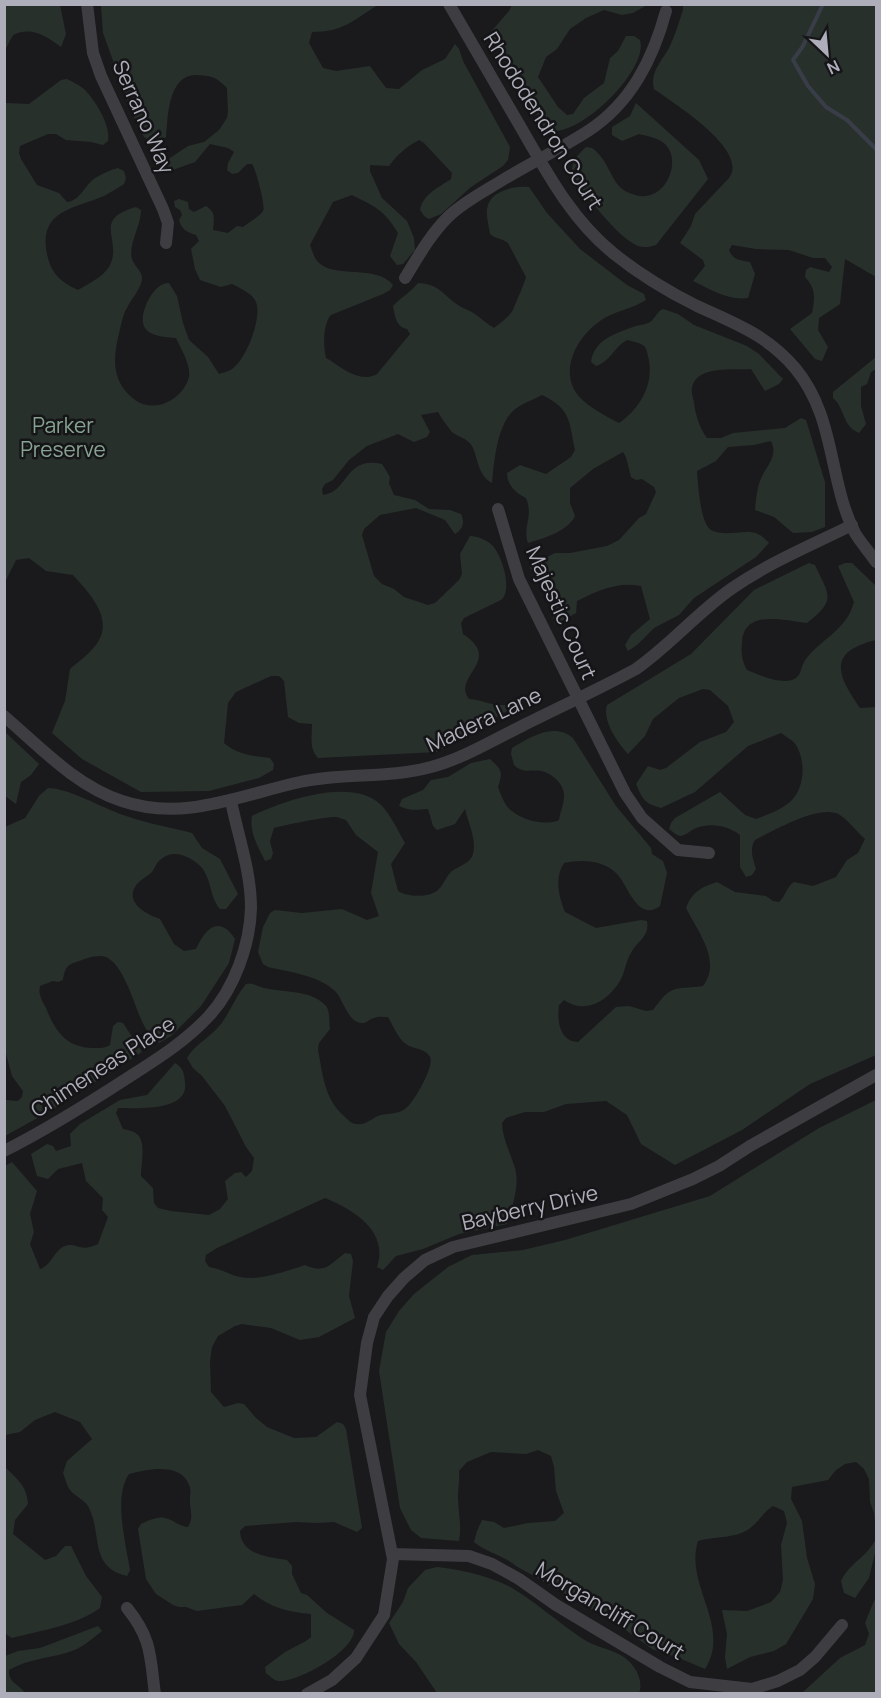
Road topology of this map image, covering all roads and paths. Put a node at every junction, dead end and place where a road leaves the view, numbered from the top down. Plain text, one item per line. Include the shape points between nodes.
1 (87, 4) edge
2 (449, 4) edge
3 (666, 10) dead end
4 (539, 158) junction
5 (166, 243) dead end
6 (405, 278) dead end
7 (498, 509) dead end
8 (852, 525) junction
9 (876, 562) edge
10 (578, 698) junction
11 (4, 716) edge
12 (231, 801) junction
13 (709, 853) dead end
14 (876, 1075) edge
15 (4, 1151) edge
16 (393, 1554) junction
17 (127, 1608) dead end
18 (842, 1625) dead end
19 (155, 1694) edge
20 (307, 1694) edge

1 - 5 street, Serrano Way via 91,42 101,76 163,209 168,223
2 - 4 street, Rhododendron Court
3 - 4 street via 652,54 633,88 590,130
4 - 6 street via 448,217
4 - 8 street, Rhododendron Court via 570,208 612,252 666,289 769,342 792,365 821,412
7 - 10 street, Majestic Court via 519,579
8 - 9 street, Rhododendron Court
8 - 10 street, Madera Lane via 752,575 729,590 653,657
10 - 12 street, Madera Lane via 433,767 398,774 318,779
10 - 13 street, Majestic Court via 625,793 642,818 678,850
11 - 12 street, Madera Lane via 84,783 123,802 185,809
12 - 15 street, Chimeneas Place via 247,868 250,909 243,952 225,993 209,1016 166,1053 86,1105
14 - 16 street, Bayberry Drive via 693,1179 631,1204 453,1247 425,1260 404,1278 374,1317 360,1395
16 - 18 street, Morgancliff Court via 469,1556 492,1564 660,1667 690,1682 712,1686 752,1689 778,1681 815,1657
16 - 20 street via 384,1615 368,1642 332,1680
17 - 19 street via 147,1639

